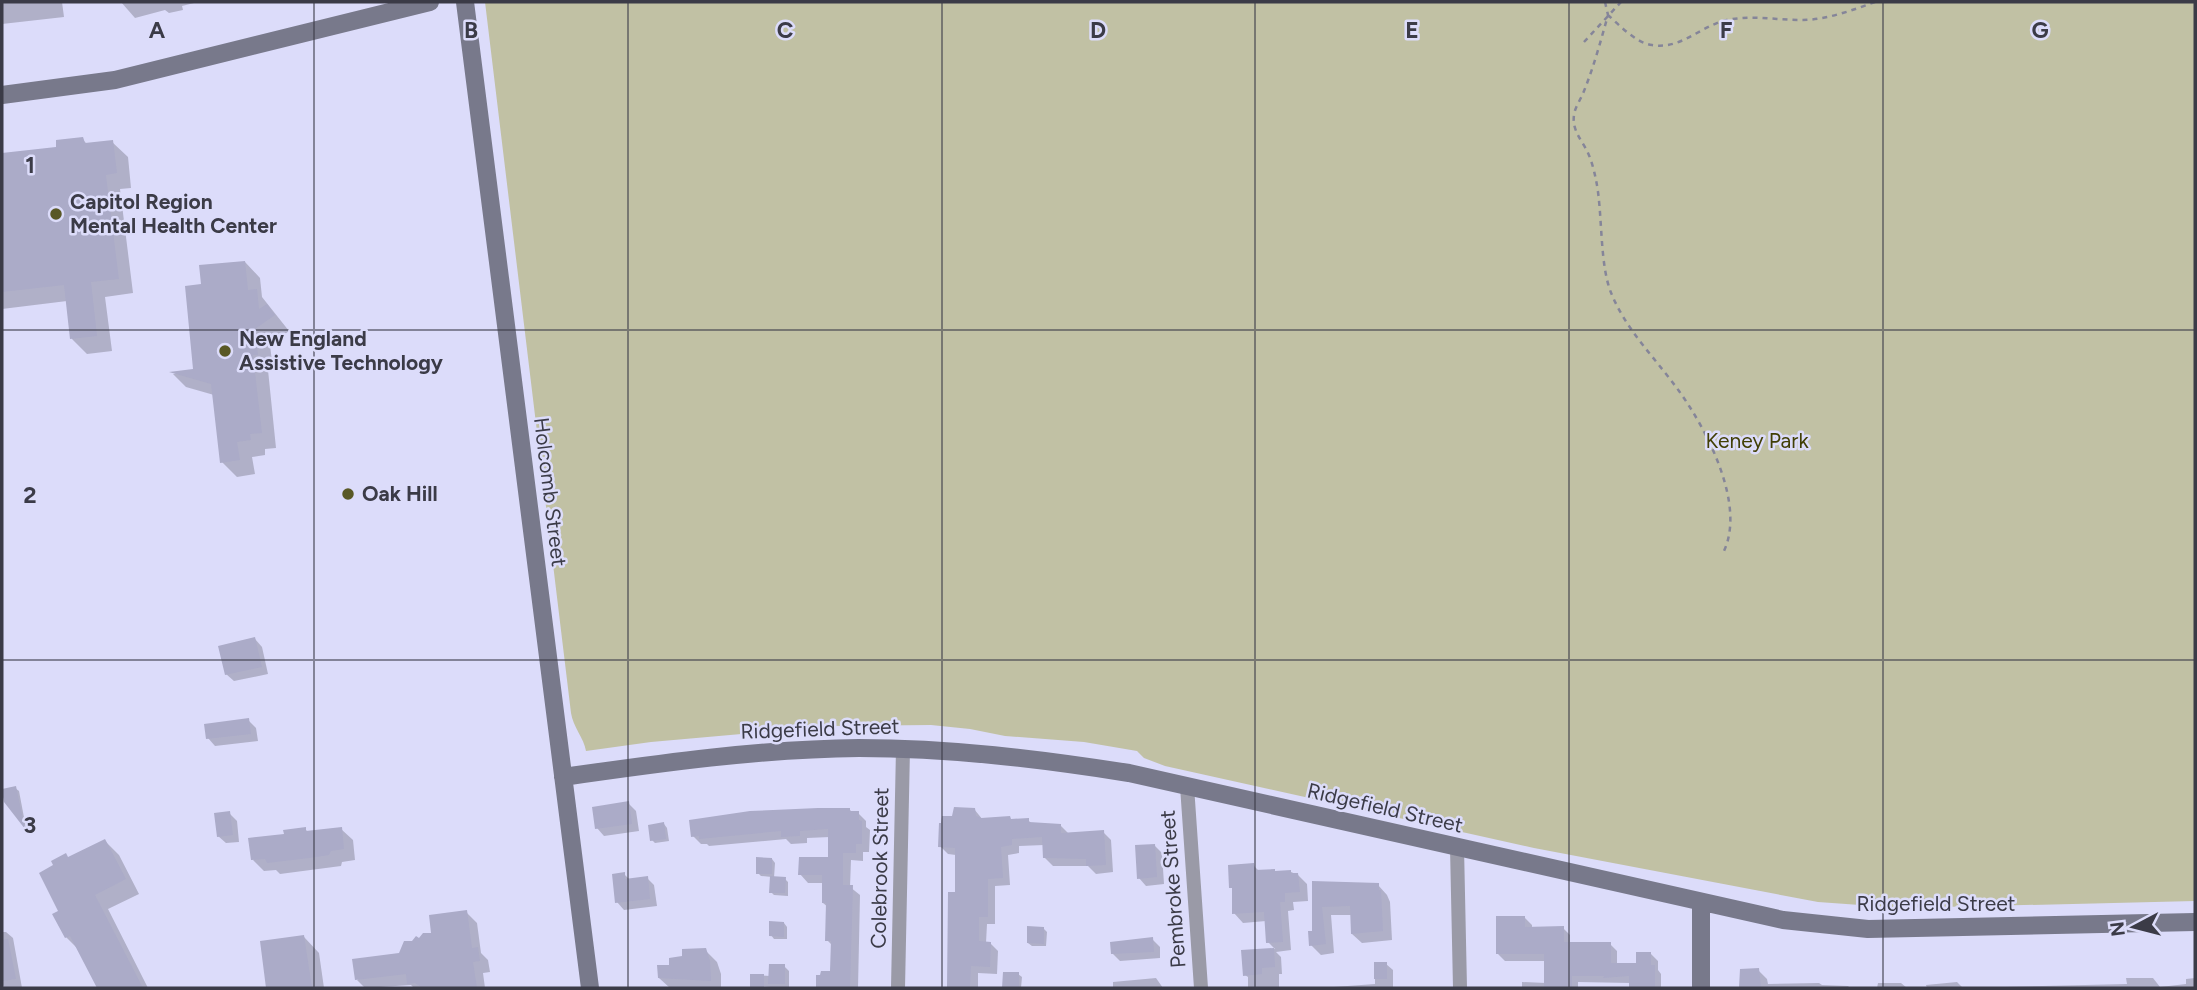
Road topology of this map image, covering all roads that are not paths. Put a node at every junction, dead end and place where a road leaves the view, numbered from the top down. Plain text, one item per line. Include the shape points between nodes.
1 (430, 2) edge
2 (466, 2) edge
3 (2, 95) edge
4 (903, 749) junction
5 (563, 777) junction
6 (1187, 786) junction
7 (1457, 847) junction
8 (1701, 903) junction
9 (2195, 922) edge
10 (590, 988) edge
11 (898, 988) edge
12 (1201, 988) edge
13 (1460, 988) edge
14 (1702, 988) edge

1 - 3 street via 115,80
2 - 5 street, Holcomb Street
4 - 5 street, Ridgefield Street via 737,754
4 - 6 street, Ridgefield Street via 1042,759
4 - 11 street, Colebrook Street
5 - 10 street, Holcomb Street
6 - 7 street, Ridgefield Street
6 - 12 street, Pembroke Street
7 - 8 street, Ridgefield Street
7 - 13 street
8 - 9 street, Ridgefield Street via 1783,920 1868,929
8 - 14 street

